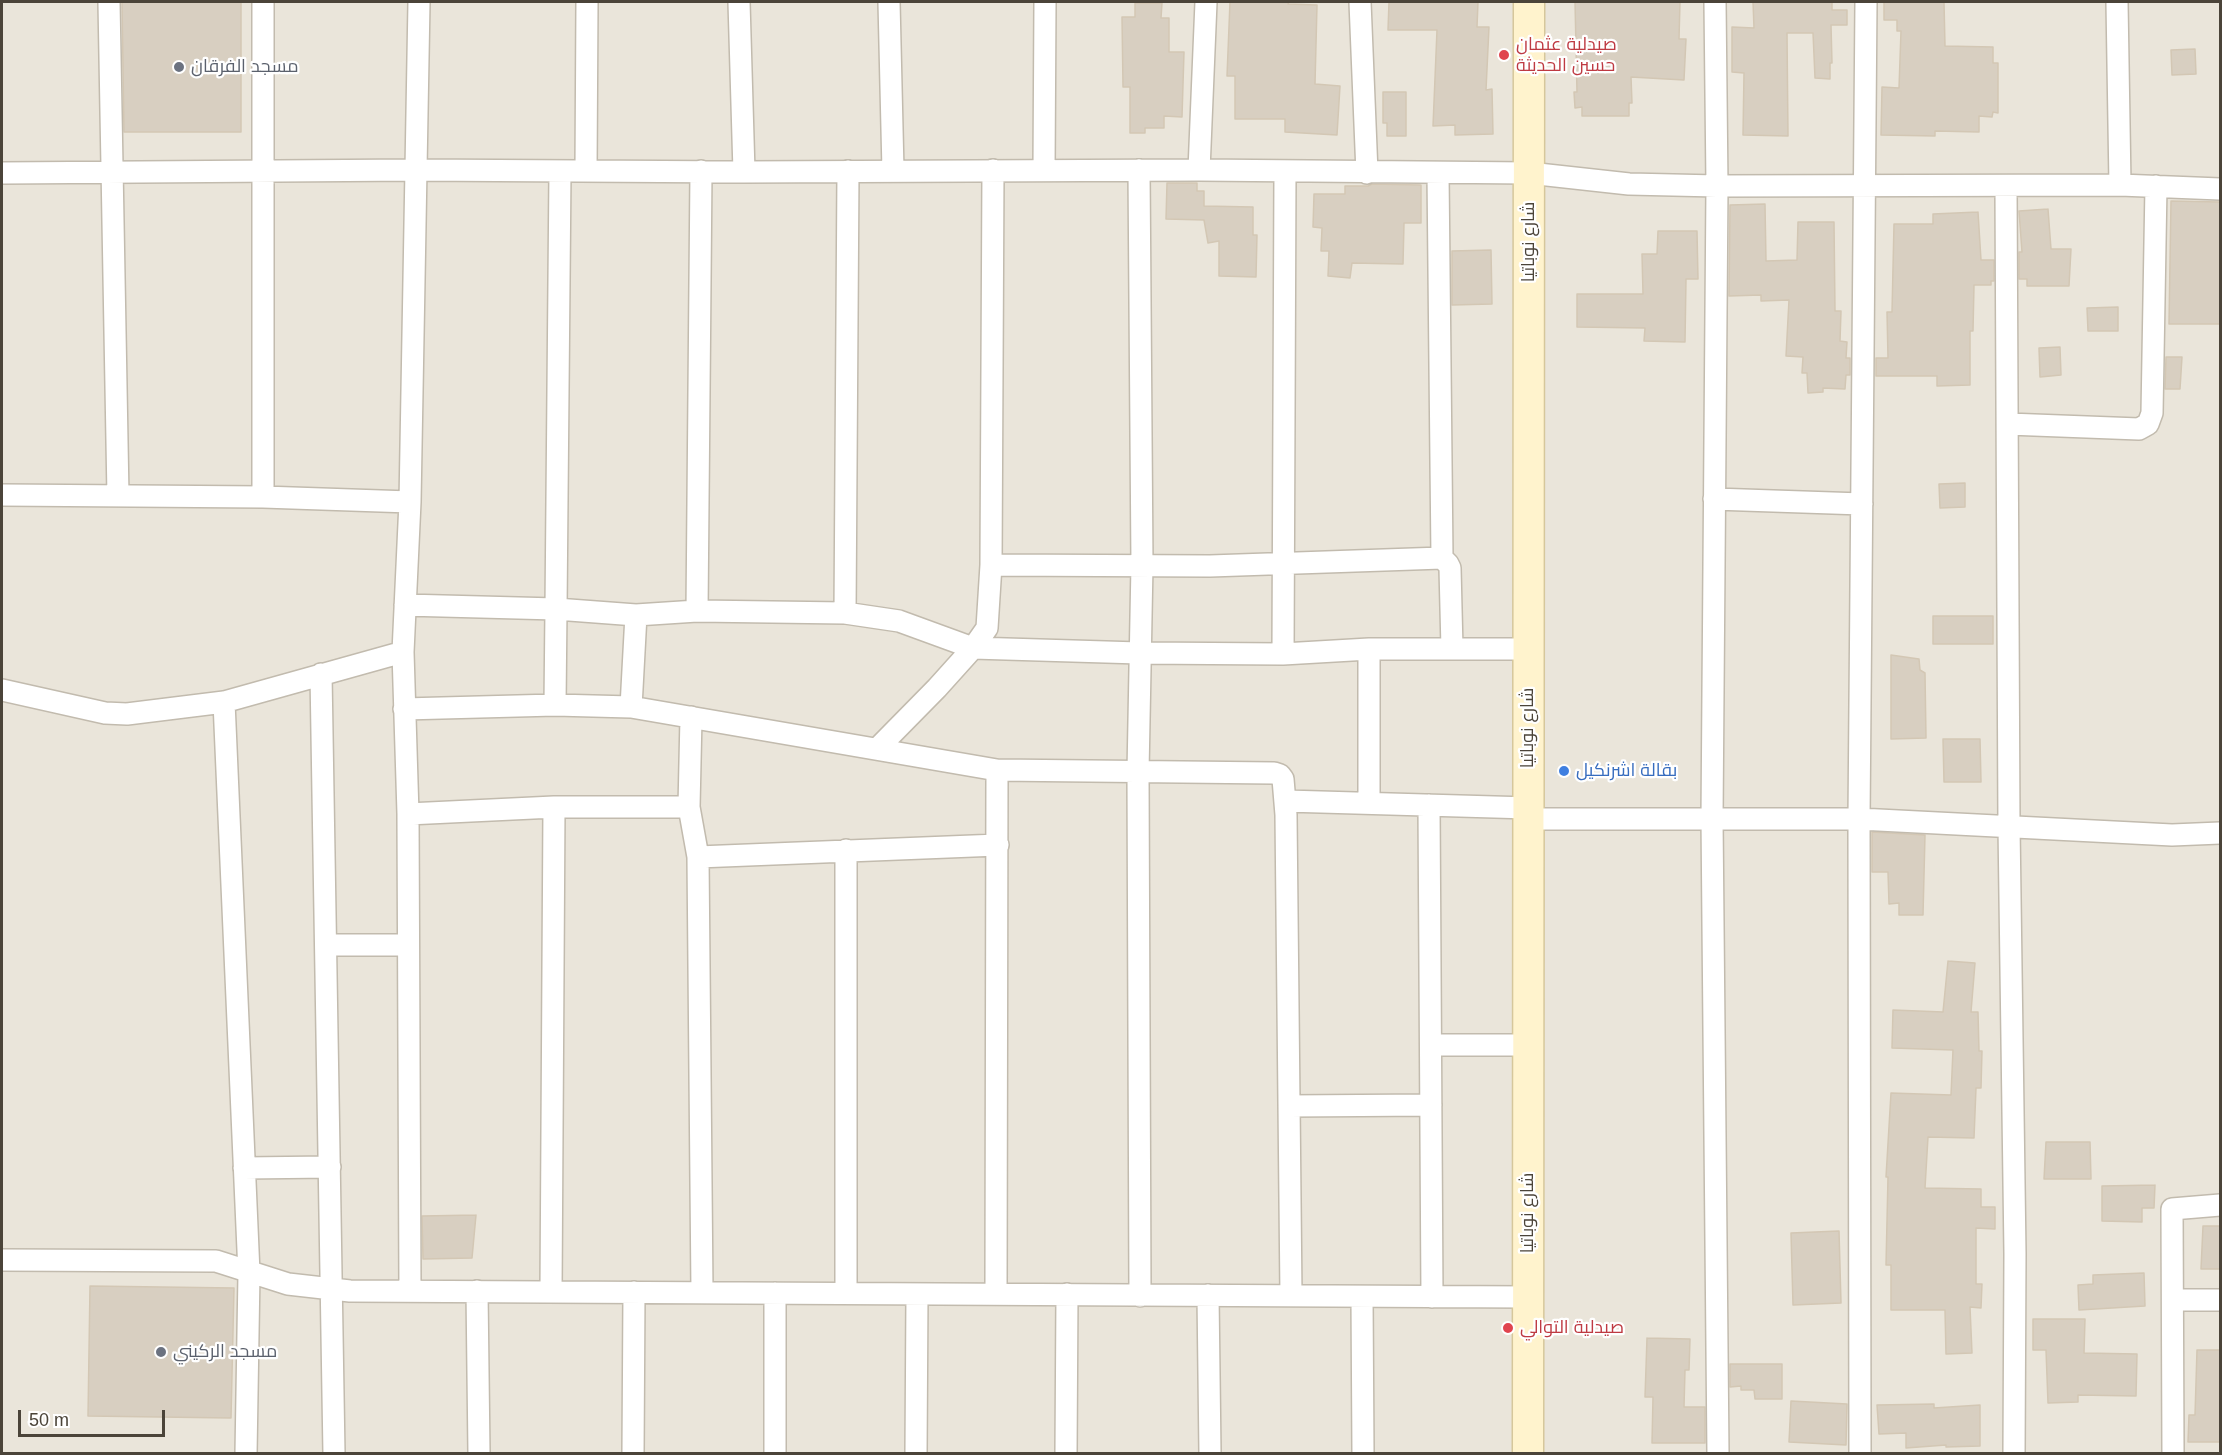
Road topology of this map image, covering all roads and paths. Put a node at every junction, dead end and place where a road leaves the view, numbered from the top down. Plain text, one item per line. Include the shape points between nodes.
1 (109, 2) edge
2 (263, 2) edge
3 (418, 2) edge
4 (586, 2) edge
5 (739, 2) edge
6 (889, 2) edge
7 (1046, 2) edge
8 (1206, 2) edge
9 (1359, 2) edge
10 (1529, 2) edge
11 (1715, 2) edge
12 (1866, 2) edge
13 (2117, 2) edge
14 (415, 170) junction
15 (993, 170) junction
16 (1044, 170) junction
17 (1139, 170) junction
18 (1199, 170) junction
19 (264, 171) junction
20 (560, 171) junction
21 (586, 171) junction
22 (701, 171) junction
23 (848, 171) junction
24 (892, 171) junction
25 (1285, 171) junction
26 (744, 172) junction
27 (2, 173) edge
28 (113, 173) junction
29 (1367, 173) junction
30 (1437, 173) junction
31 (1529, 173) junction
32 (2120, 185) junction
33 (1717, 186) junction
34 (1866, 186) junction
35 (2156, 186) junction
36 (2006, 187) junction
37 (2220, 189) edge
38 (2008, 424) junction
39 (2, 495) edge
40 (118, 496) junction
41 (263, 497) junction
42 (1714, 499) junction
43 (410, 502) junction
44 (1862, 504) junction
45 (1442, 558) junction
46 (1282, 564) junction
47 (991, 565) junction
48 (1142, 565) junction
49 (405, 605) junction
50 (556, 609) junction
51 (697, 611) junction
52 (845, 613) junction
53 (636, 615) junction
54 (973, 648) junction
55 (1369, 649) junction
56 (1452, 649) junction
57 (1528, 649) junction
58 (404, 652) junction
59 (1139, 653) junction
60 (1283, 654) junction
61 (321, 674) junction
62 (2, 690) edge
63 (224, 702) junction
64 (555, 705) junction
65 (631, 707) junction
66 (404, 709) junction
67 (691, 717) junction
68 (877, 749) junction
69 (997, 770) junction
70 (1138, 772) junction
71 (1286, 801) junction
72 (1369, 803) junction
73 (1429, 805) junction
74 (554, 807) junction
75 (689, 807) junction
76 (1528, 813) junction
77 (408, 814) junction
78 (1713, 818) junction
79 (1859, 819) junction
80 (2009, 825) junction
81 (2220, 833) edge
82 (998, 845) junction
83 (846, 850) junction
84 (698, 857) junction
85 (327, 945) junction
86 (407, 945) junction
87 (1528, 1045) junction
88 (1431, 1046) junction
89 (1431, 1105) junction
90 (1289, 1106) junction
91 (330, 1167) junction
92 (244, 1168) junction
93 (2220, 1206) edge
94 (2, 1260) edge
95 (249, 1273) junction
96 (332, 1290) junction
97 (410, 1291) junction
98 (477, 1291) junction
99 (551, 1292) junction
100 (634, 1292) junction
101 (702, 1292) junction
102 (775, 1293) junction
103 (846, 1293) junction
104 (917, 1294) junction
105 (996, 1294) junction
106 (1067, 1294) junction
107 (1140, 1296) junction
108 (1208, 1296) junction
109 (1291, 1296) junction
110 (1362, 1297) junction
111 (1432, 1297) junction
112 (1528, 1297) junction
113 (2174, 1300) junction
114 (2220, 1300) edge
115 (246, 1454) edge
116 (334, 1454) edge
117 (480, 1454) edge
118 (633, 1454) edge
119 (775, 1454) edge
120 (916, 1454) edge
121 (1066, 1454) edge
122 (1210, 1454) edge
123 (1363, 1454) edge
124 (1528, 1454) edge
125 (1718, 1454) edge
126 (1860, 1454) edge
127 (2014, 1454) edge
128 (2173, 1454) edge

1 - 28 street
2 - 19 street
3 - 14 street
4 - 21 street
5 - 26 street
6 - 24 street
7 - 16 street
8 - 18 street
9 - 29 street
10 - 31 street, شارع نوباتيا
11 - 33 street
12 - 34 street
13 - 32 street
14 - 19 street
14 - 20 street
14 - 43 street
15 - 16 street
15 - 24 street
15 - 47 street
16 - 17 street
17 - 18 street
17 - 48 street
18 - 25 street
19 - 28 street
19 - 41 street
20 - 21 street
20 - 50 street
21 - 22 street
22 - 26 street
22 - 51 street
23 - 24 street
23 - 26 street
23 - 52 street
25 - 29 street
25 - 46 street
27 - 28 street
28 - 40 street
29 - 30 street
30 - 31 street
30 - 45 street
31 - 33 street via 1629,184
31 - 57 street, شارع نوباتيا
32 - 35 street
32 - 36 street
33 - 34 street
33 - 42 street
34 - 36 street
34 - 44 street
35 - 37 street
35 - 38 street via 2152,413 2148,424 2139,429
36 - 38 street
38 - 80 street
39 - 40 street
40 - 41 street
41 - 43 street
42 - 44 street
42 - 78 street
43 - 49 street
44 - 79 street
45 - 46 street
45 - 56 street via 1450,568
46 - 48 street
46 - 60 street
47 - 48 street
47 - 54 street via 987,628
48 - 59 street
49 - 50 street
49 - 58 street
50 - 53 street
50 - 64 street
51 - 52 street
51 - 53 street
52 - 54 street via 899,621
53 - 65 street
54 - 59 street
54 - 68 street via 907,722
55 - 56 street
55 - 60 street
55 - 72 street
56 - 57 street
57 - 76 street, شارع نوباتيا
58 - 61 street
58 - 66 street
59 - 60 street
59 - 70 street
61 - 63 street
61 - 85 street
62 - 63 street via 105,713 127,714
63 - 92 street
64 - 65 street
64 - 66 street
65 - 67 street
66 - 77 street
67 - 68 street
67 - 75 street
68 - 69 street
69 - 70 street
69 - 82 street
70 - 71 street via 1274,773 1283,780
70 - 107 street
71 - 72 street
71 - 90 street
72 - 73 street
73 - 76 street
73 - 88 street
74 - 75 street
74 - 77 street
74 - 99 street
75 - 84 street
76 - 78 street
76 - 87 street, شارع نوباتيا
77 - 86 street
78 - 79 street
78 - 125 street
79 - 80 street
79 - 126 street
80 - 81 street via 2172,835
80 - 127 street
82 - 83 street
82 - 105 street
83 - 84 street
83 - 103 street
84 - 101 street
85 - 86 street
85 - 91 street
86 - 97 street
87 - 88 street
87 - 112 street, شارع نوباتيا
88 - 89 street
89 - 90 street
89 - 111 street
90 - 109 street
91 - 92 street
91 - 96 street
92 - 95 street
93 - 113 street via 2172,1209
94 - 95 street via 216,1262
95 - 96 street
95 - 115 street
96 - 97 street
96 - 116 street
97 - 98 street
98 - 99 street
98 - 117 street
99 - 100 street
100 - 101 street
100 - 118 street
101 - 102 street
102 - 103 street
102 - 119 street
103 - 104 street
104 - 105 street
104 - 120 street
105 - 106 street
106 - 107 street
106 - 121 street
107 - 108 street
108 - 109 street
108 - 122 street
109 - 110 street
110 - 111 street
110 - 123 street
111 - 112 street
112 - 124 street, شارع نوباتيا
113 - 114 street
113 - 128 street

